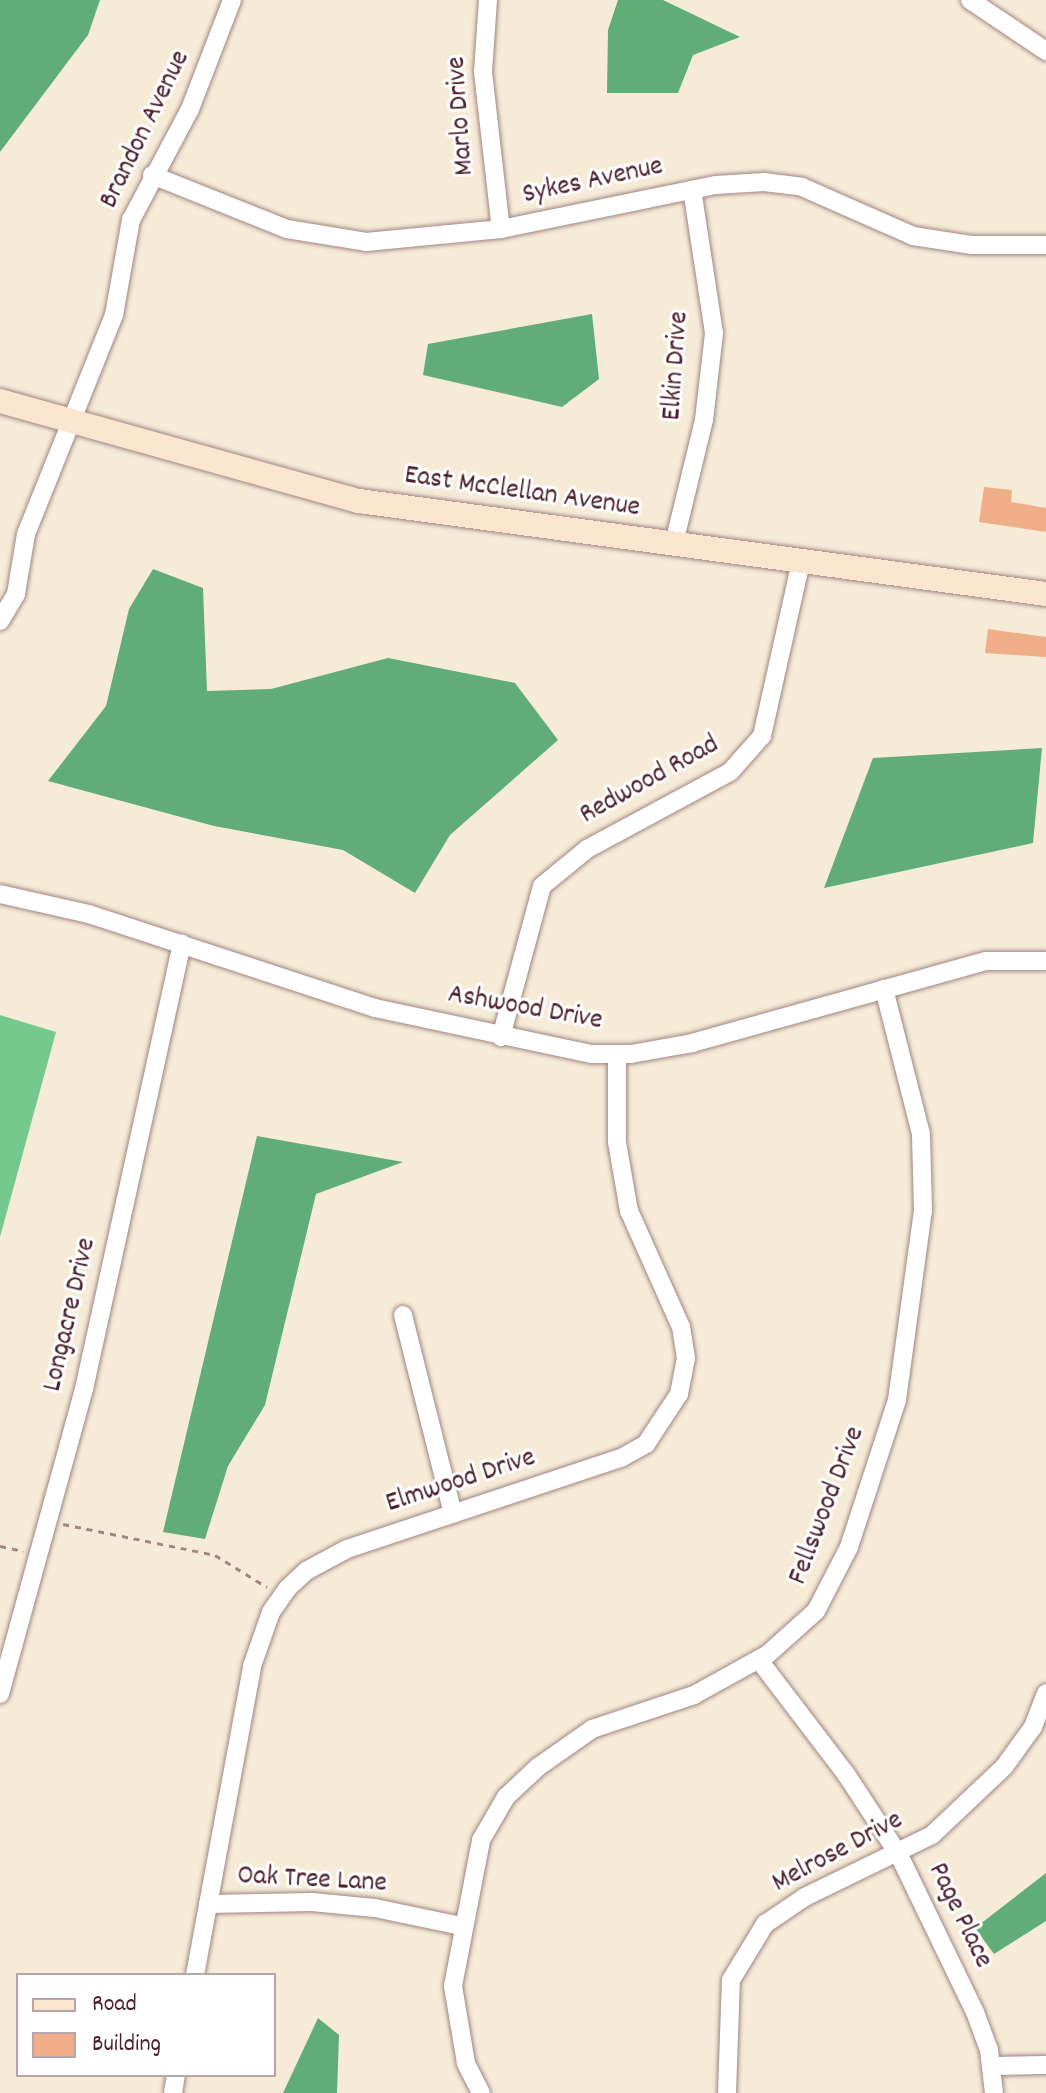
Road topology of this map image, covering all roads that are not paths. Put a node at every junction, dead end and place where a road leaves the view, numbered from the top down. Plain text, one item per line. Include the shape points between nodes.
1 (232, 0) edge
2 (488, 0) edge
3 (970, 0) edge
4 (1046, 51) edge
5 (152, 175) junction
6 (692, 190) junction
7 (501, 229) junction
8 (1046, 245) edge
9 (0, 401) edge
10 (71, 421) junction
11 (674, 543) junction
12 (801, 561) junction
13 (1046, 594) edge
14 (0, 621) edge
15 (0, 894) edge
16 (182, 944) junction
17 (1046, 961) edge
18 (884, 989) junction
19 (501, 1037) junction
20 (617, 1054) junction
21 (403, 1315) dead end
22 (453, 1514) junction
23 (759, 1660) junction
24 (1046, 1693) edge
25 (0, 1694) edge
26 (899, 1855) junction
27 (208, 1904) junction
28 (461, 1926) junction
29 (195, 1973) edge
30 (1046, 2065) edge
31 (992, 2066) junction
32 (481, 2093) edge
33 (727, 2093) edge
34 (994, 2093) edge

1 - 5 street, Brandon Avenue via 190,109
2 - 7 street, Marlo Drive via 483,72
3 - 4 street
5 - 7 street, Sykes Avenue via 256,219 328,237 412,240
5 - 10 street, Brandon Avenue via 131,220 104,345
6 - 7 street, Sykes Avenue
6 - 8 street, Sykes Avenue via 764,182 802,187 913,236 972,245
6 - 11 street, Elkin Drive via 714,333 704,420
9 - 10 street, East McClellan Avenue
10 - 11 street, East McClellan Avenue via 359,501
10 - 14 street, Brandon Avenue via 26,534 16,594
11 - 12 street, East McClellan Avenue
12 - 13 street, East McClellan Avenue
12 - 19 street, Redwood Road via 762,736 730,772 587,849 542,886
15 - 16 street, Ashwood Drive via 89,914
16 - 19 street, Ashwood Drive via 375,1008
16 - 25 street, Longacre Drive via 84,1389
17 - 18 street, Ashwood Drive via 986,961
18 - 20 street, Ashwood Drive via 692,1043
18 - 23 street, Fellswood Drive via 925,1163 897,1400 834,1583 800,1629
19 - 20 street, Ashwood Drive
20 - 22 street, Elmwood Drive via 617,1142 629,1211 681,1327 686,1358 679,1394 646,1444 621,1458
21 - 22 street
22 - 27 street, Elmwood Drive via 325,1558 281,1598 252,1666
23 - 26 street, Page Place via 846,1774
23 - 28 street, Fellswood Drive via 694,1695 592,1729 538,1767 506,1797 481,1840
24 - 26 street, Melrose Drive via 1033,1727 1004,1767 932,1835
26 - 31 street, Page Place via 975,2012
26 - 33 street, Melrose Drive via 805,1897 765,1924 742,1955 731,1980
27 - 28 street, Oak Tree Lane via 312,1902 375,1908
27 - 29 street, Elmwood Drive
28 - 32 street, Fellswood Drive via 453,1986 457,2028
30 - 31 street
31 - 34 street, Page Place

